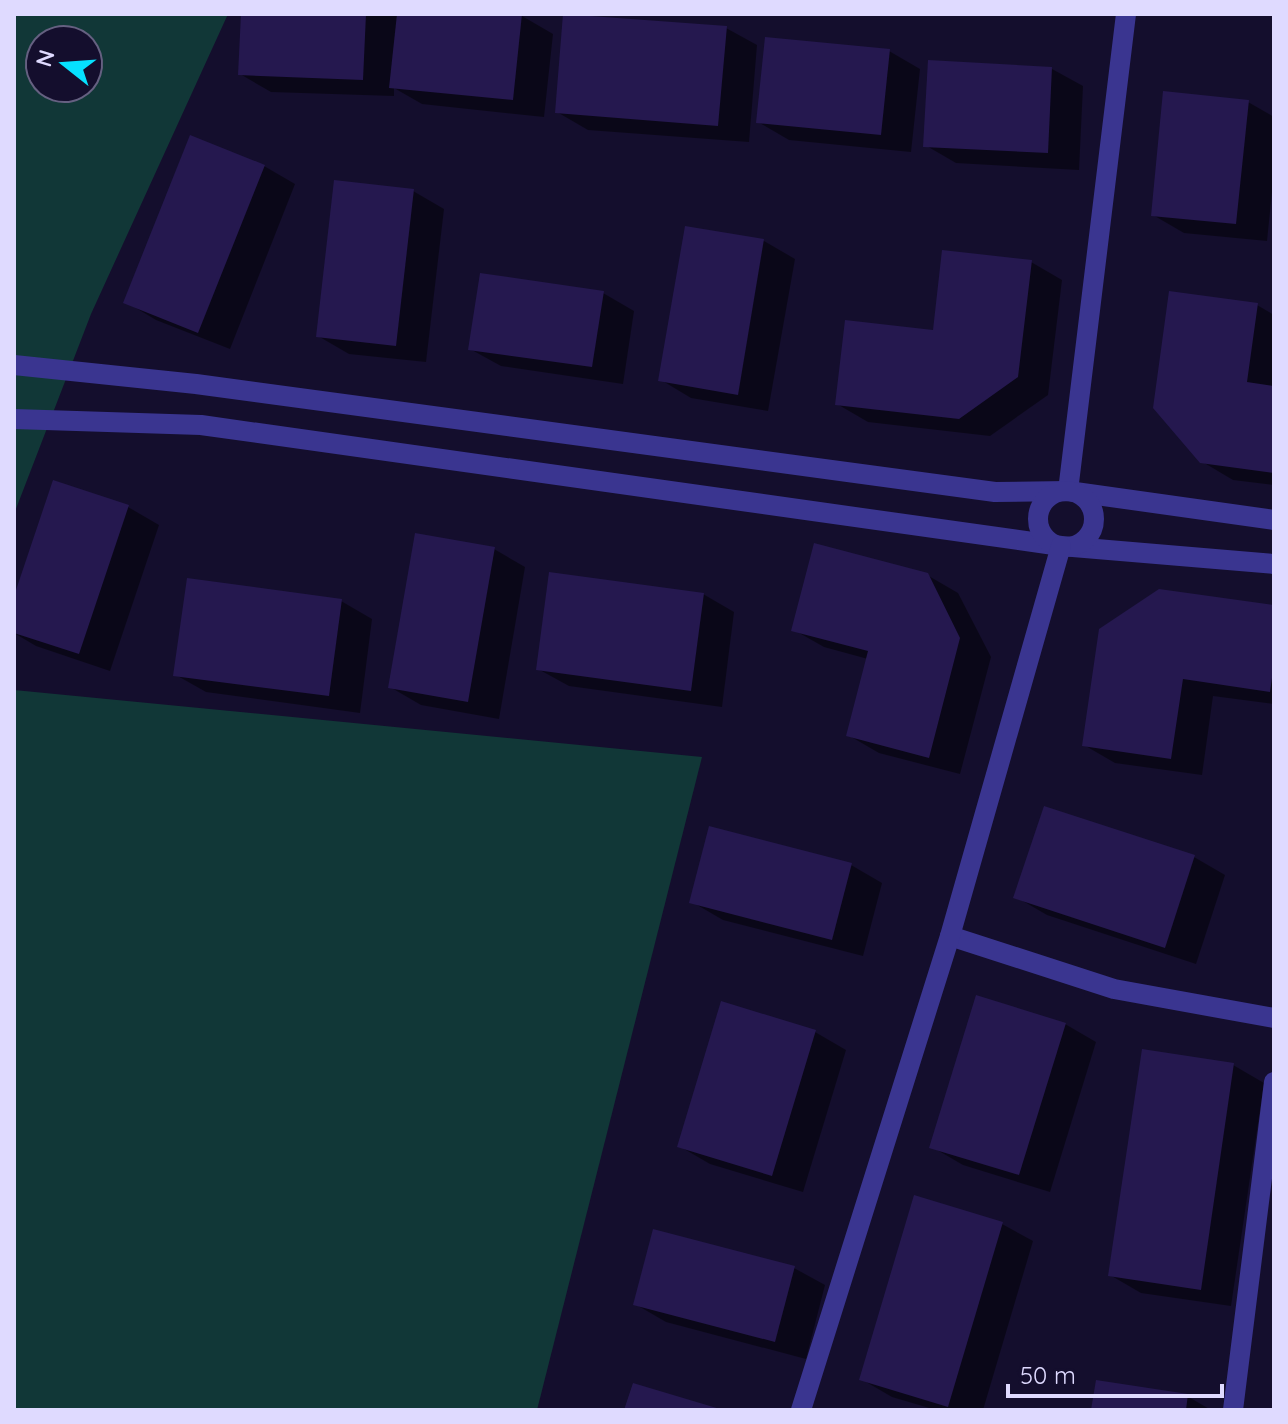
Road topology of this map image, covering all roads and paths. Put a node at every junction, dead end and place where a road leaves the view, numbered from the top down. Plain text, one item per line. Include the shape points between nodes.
1 (1126, 14) edge
2 (14, 365) edge
3 (14, 419) edge
4 (1068, 491) junction
5 (1274, 520) edge
6 (1061, 546) junction
7 (1274, 564) edge
8 (950, 936) junction
9 (1274, 1018) edge
10 (1274, 1082) edge
11 (801, 1410) edge
12 (1233, 1410) edge

1 - 4 street
2 - 4 street via 196,384 995,492
3 - 6 street via 201,425
4 - 5 street
4 - 6 street via 1050,495 1039,510 1040,529
4 - 6 street via 1083,496 1092,509 1093,526 1084,540
6 - 7 street
6 - 8 street
8 - 9 street via 1114,989
8 - 11 street
10 - 12 street

